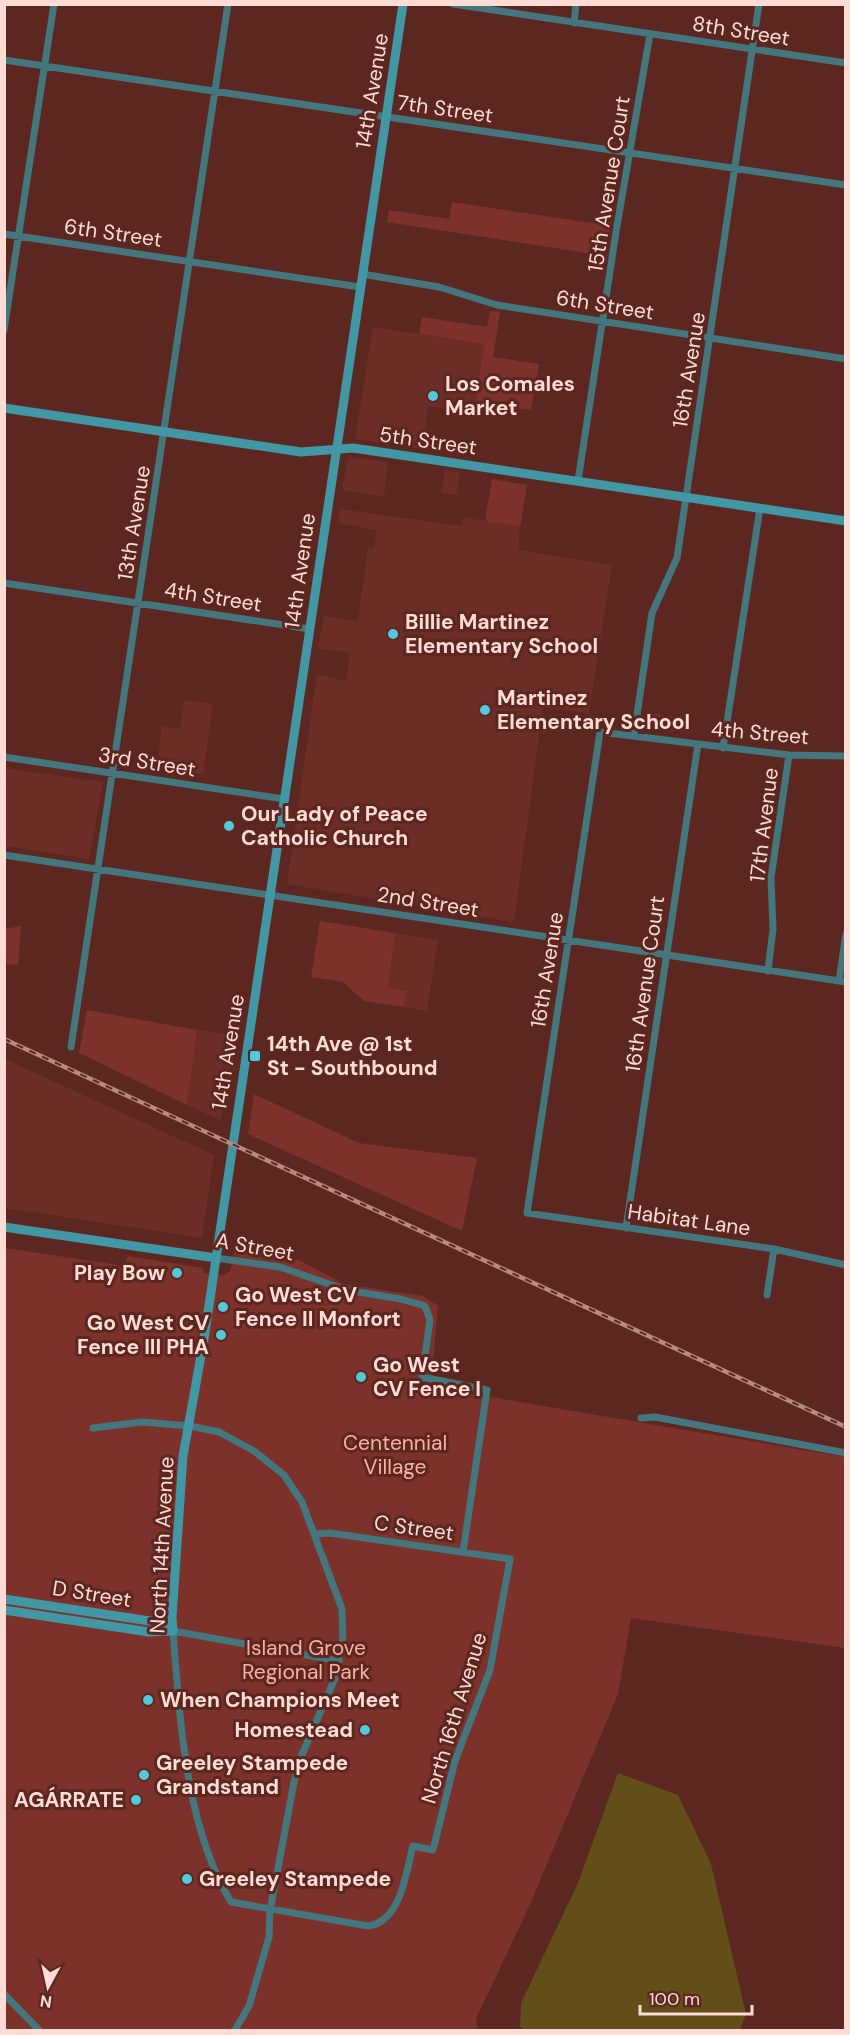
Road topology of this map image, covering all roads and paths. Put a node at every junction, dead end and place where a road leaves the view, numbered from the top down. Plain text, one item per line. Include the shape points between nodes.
1 (54, 4) edge
2 (228, 4) edge
3 (403, 4) edge
4 (453, 4) edge
5 (576, 4) edge
6 (759, 4) edge
7 (574, 23) junction
8 (650, 34) junction
9 (753, 49) junction
10 (4, 60) edge
11 (846, 63) edge
12 (45, 66) junction
13 (216, 91) junction
14 (386, 117) junction
15 (631, 153) junction
16 (736, 169) junction
17 (846, 185) edge
18 (4, 234) edge
19 (20, 236) junction
20 (190, 261) junction
21 (362, 274) junction
22 (360, 287) junction
23 (604, 322) junction
24 (4, 330) edge
25 (711, 339) junction
26 (846, 359) edge
27 (4, 408) edge
28 (164, 432) junction
29 (336, 448) junction
30 (578, 481) junction
31 (686, 497) junction
32 (760, 508) junction
33 (846, 521) edge
34 (4, 583) edge
35 (139, 603) junction
36 (310, 629) junction
37 (600, 732) joint
38 (634, 735) junction
39 (698, 744) junction
40 (723, 748) junction
41 (789, 755) junction
42 (846, 756) edge
43 (4, 757) edge
44 (113, 773) junction
45 (284, 799) junction
46 (4, 855) edge
47 (99, 870) junction
48 (269, 895) junction
49 (846, 934) edge
50 (568, 941) junction
51 (666, 955) junction
52 (768, 971) junction
53 (842, 982) edge
54 (71, 1047) dead end
55 (232, 1143) joint
56 (527, 1213) joint
57 (4, 1227) edge
58 (626, 1228) junction
59 (774, 1249) junction
60 (216, 1258) junction
61 (846, 1265) edge
62 (767, 1295) dead end
63 (641, 1418) dead end
64 (190, 1426) junction
65 (93, 1428) dead end
66 (846, 1453) edge
67 (314, 1534) junction
68 (463, 1552) junction
69 (510, 1559) joint
70 (4, 1599) edge
71 (4, 1610) edge
72 (173, 1631) junction
73 (339, 1661) junction
74 (433, 1850) joint
75 (270, 1911) junction
76 (4, 1994) edge
77 (39, 2031) edge
78 (235, 2031) edge

1 - 12 street
2 - 13 street, 13th Avenue
3 - 14 street, 14th Avenue
4 - 7 street, 8th Street
5 - 7 street
6 - 9 street, 16th Avenue
7 - 8 street, 8th Street
8 - 9 street, 8th Street
8 - 15 street, 15th Avenue Court
9 - 11 street, 8th Street
9 - 16 street, 16th Avenue
10 - 12 street, 7th Street
12 - 13 street, 7th Street
12 - 19 street
13 - 14 street, 7th Street
13 - 20 street, 13th Avenue
14 - 15 street, 7th Street
14 - 21 street, 14th Avenue
15 - 16 street, 7th Street
15 - 23 street, 15th Avenue Court
16 - 17 street, 7th Street
16 - 25 street, 16th Avenue
18 - 19 street, 6th Street
19 - 20 street, 6th Street
19 - 24 street
20 - 22 street, 6th Street
20 - 28 street, 13th Avenue
21 - 22 street, 14th Avenue
21 - 23 street, 6th Street via 439,287 496,304
22 - 29 street, 14th Avenue
23 - 25 street, 6th Street
23 - 30 street, 15th Avenue Court
25 - 26 street, 6th Street
25 - 31 street, 16th Avenue
27 - 28 street, 5th Street
28 - 29 street, 5th Street via 301,452
28 - 35 street, 13th Avenue
29 - 30 street, 5th Street
29 - 36 street, 14th Avenue
30 - 31 street, 5th Street
31 - 32 street, 5th Street
31 - 38 street, 16th Avenue via 673,569 652,613
32 - 33 street, 5th Street
32 - 40 street
34 - 35 street, 4th Street
35 - 36 street, 4th Street
35 - 44 street, 13th Avenue
36 - 45 street, 14th Avenue
37 - 38 street, 4th Street
37 - 50 street, 16th Avenue
38 - 39 street, 4th Street
39 - 40 street, 4th Street
39 - 51 street, 16th Avenue Court
40 - 41 street, 4th Street
41 - 42 street, 4th Street
41 - 52 street, 17th Avenue via 771,878 773,929
43 - 44 street, 3rd Street
44 - 45 street, 3rd Street
44 - 47 street, 13th Avenue
45 - 48 street, 14th Avenue
46 - 47 street, 2nd Street
47 - 48 street, 2nd Street
47 - 54 street, 13th Avenue
48 - 50 street, 2nd Street
48 - 55 street, 14th Avenue
49 - 53 street
50 - 51 street, 2nd Street
50 - 56 street, 16th Avenue
51 - 52 street, 2nd Street
51 - 58 street, 16th Avenue Court
52 - 53 street, 2nd Street
55 - 60 street, North 14th Avenue
56 - 58 street, Habitat Lane
57 - 60 street, A Street
58 - 59 street, Habitat Lane
59 - 61 street, Habitat Lane
59 - 62 street
60 - 64 street, North 14th Avenue
60 - 68 street, A Street via 280,1267 346,1290 425,1306 429,1320 422,1377 488,1390
63 - 66 street via 655,1417
64 - 65 street via 142,1422
64 - 67 street via 232,1438 270,1463 294,1489
64 - 72 street, North 14th Avenue via 183,1456
67 - 68 street, C Street
67 - 73 street via 342,1609
68 - 69 street, C Street
69 - 74 street, North 16th Avenue via 490,1670 455,1761
70 - 72 street, D Street via 150,1621
71 - 72 street, D Street via 149,1632
72 - 73 street, D Street
72 - 75 street, North 14th Avenue via 181,1726 212,1868 231,1902
73 - 75 street via 294,1782
74 - 75 street, North 14th Avenue via 414,1846 391,1912 378,1925
75 - 78 street via 261,1972
76 - 77 street

